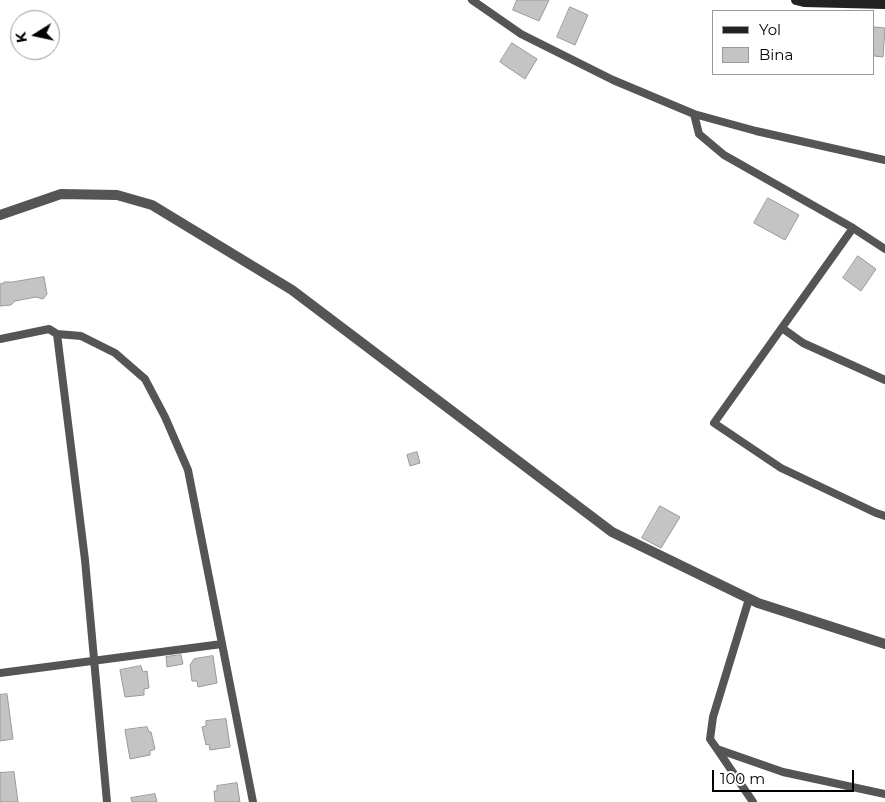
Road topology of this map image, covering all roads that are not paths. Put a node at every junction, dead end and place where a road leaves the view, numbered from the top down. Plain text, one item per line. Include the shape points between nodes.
1 (472, 0) edge
2 (796, 0) edge
3 (885, 4) edge
4 (694, 114) junction
5 (885, 160) edge
6 (0, 215) edge
7 (853, 228) junction
8 (885, 249) edge
9 (782, 328) junction
10 (57, 334) junction
11 (0, 339) edge
12 (885, 380) edge
13 (885, 516) edge
14 (749, 599) junction
15 (222, 644) junction
16 (885, 644) edge
17 (94, 661) junction
18 (0, 673) edge
19 (717, 749) junction
20 (885, 794) edge
21 (107, 802) edge
22 (253, 802) edge
23 (753, 802) edge

1 - 4 street via 521,34 613,80
2 - 3 main road
4 - 5 street
4 - 7 street via 699,134 724,155
6 - 14 street via 61,194 117,195 152,205 292,290 612,532
7 - 8 street
7 - 9 street
9 - 12 street via 803,343
9 - 13 street via 714,423 781,468
10 - 11 street via 49,329
10 - 15 street via 81,336 114,353 145,379 188,470
10 - 17 street
14 - 16 street
14 - 19 street via 713,717 710,739
15 - 17 street
15 - 22 street
17 - 18 street
17 - 21 street
19 - 20 street via 783,772
19 - 23 street

